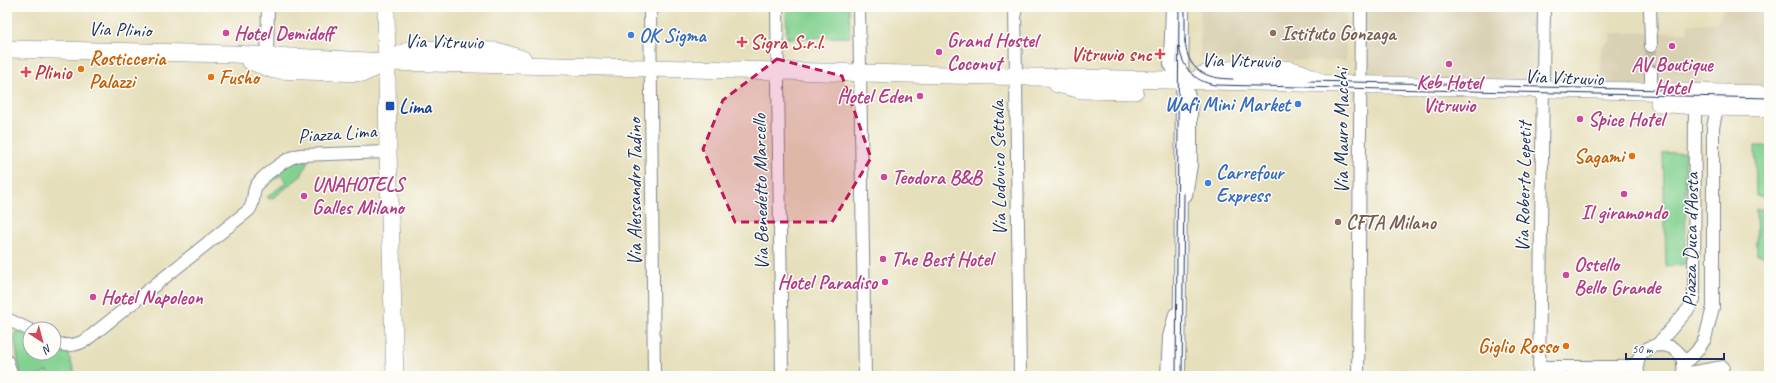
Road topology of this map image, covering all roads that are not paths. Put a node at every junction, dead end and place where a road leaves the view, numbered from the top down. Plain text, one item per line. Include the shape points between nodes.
1 (268, 7) edge
2 (386, 7) edge
3 (650, 7) edge
4 (777, 7) edge
5 (859, 7) edge
6 (1015, 7) edge
7 (1172, 7) edge
8 (1182, 7) edge
9 (1361, 7) edge
10 (1544, 7) edge
11 (1650, 7) edge
12 (1651, 46) tunnel mouth
13 (7, 49) edge
14 (238, 56) junction
15 (267, 57) junction
16 (385, 62) junction
17 (652, 68) junction
18 (776, 71) junction
19 (1651, 72) tunnel mouth
20 (860, 73) junction
21 (1016, 76) junction
22 (1182, 81) junction
23 (1360, 85) junction
24 (1544, 94) junction
25 (1769, 94) edge
26 (1652, 97) junction
27 (1699, 100) junction
28 (1717, 107) junction
29 (1769, 108) edge
30 (388, 152) junction
31 (1179, 301) junction
32 (7, 319) edge
33 (22, 326) edge
34 (62, 344) edge
35 (1657, 345) junction
36 (7, 361) edge
37 (1723, 367) dead end
38 (1638, 370) edge
39 (1539, 372) edge
40 (1683, 372) edge
41 (12, 376) edge
42 (395, 376) edge
43 (654, 376) edge
44 (782, 376) edge
45 (865, 376) edge
46 (1020, 376) edge
47 (1167, 376) edge
48 (1179, 376) edge
49 (1358, 376) edge

1 - 15 street
2 - 16 street, Piazza Lima
3 - 17 street, Via Alessandro Tadino
4 - 18 street, Via Benedetto Marcello
5 - 20 street
6 - 21 street, Via Lodovico Settala
7 - 22 street via 1170,62
8 - 22 street
9 - 23 street, Via Mauro Macchi
10 - 24 street, Via Roberto Lepetit
11 - 12 street
13 - 14 street, Via Plinio
14 - 15 street, Via Plinio
14 - 16 street, Via Plinio via 274,70 364,73
15 - 16 street, Via Plinio
16 - 17 street, Via Vitruvio via 411,49 497,51 531,62 533,65
16 - 30 street, Piazza Lima
17 - 18 street, Via Vitruvio
17 - 43 street, Via Alessandro Tadino
18 - 20 street, Via Vitruvio
18 - 44 street, Via Benedetto Marcello
19 - 26 street
20 - 21 street, Via Vitruvio
20 - 45 street
21 - 22 street, Via Vitruvio
21 - 46 street, Via Lodovico Settala
22 - 23 street, Via Vitruvio via 1222,70 1284,70 1304,74 1324,84
22 - 31 street
23 - 24 street, Via Vitruvio via 1476,88 1515,97
23 - 49 street, Via Mauro Macchi
24 - 26 street, Via Vitruvio
24 - 39 street, Via Roberto Lepetit
25 - 27 street
26 - 27 street
27 - 28 street
27 - 35 street, Piazza Duca d'Aosta via 1695,296 1693,303
28 - 29 street
28 - 40 street, Piazza Duca d'Aosta via 1713,128 1713,307 1704,339
30 - 34 street, Piazza Lima via 295,156 256,186 249,210 86,340 70,346
30 - 42 street
31 - 47 street via 1169,337
31 - 48 street
32 - 33 street
35 - 38 street, Piazza Duca d'Aosta via 1644,351
35 - 40 street via 1675,349 1681,356
36 - 41 street
37 - 40 street
38 - 39 street via 1625,367

